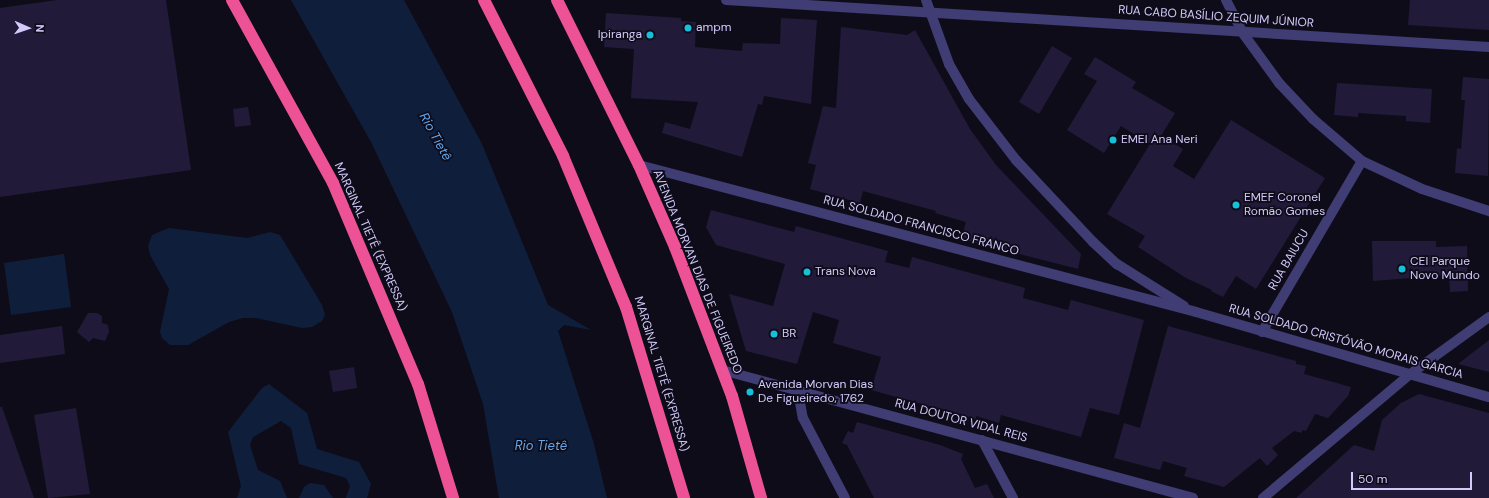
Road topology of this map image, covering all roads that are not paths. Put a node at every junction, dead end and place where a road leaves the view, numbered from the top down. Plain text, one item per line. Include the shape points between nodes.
1 (232, 0) edge
2 (484, 0) edge
3 (557, 0) edge
4 (726, 0) edge
5 (926, 0) edge
6 (1226, 0) edge
7 (928, 11) junction
8 (1242, 32) junction
9 (1489, 47) edge
10 (1362, 161) junction
11 (639, 165) junction
12 (1489, 211) edge
13 (1196, 312) junction
14 (1489, 317) edge
15 (1262, 332) junction
16 (722, 370) junction
17 (1409, 375) junction
18 (798, 391) junction
19 (1489, 397) edge
20 (982, 440) junction
21 (453, 498) edge
22 (684, 498) edge
23 (761, 498) edge
24 (845, 498) edge
25 (1013, 498) edge
26 (1193, 498) edge
27 (1263, 498) edge

1 - 21 highway, MARGINAL TIETÊ (EXPRESSA) via 333,183 418,384
2 - 22 highway, MARGINAL TIETÊ (EXPRESSA) via 563,156 626,307
3 - 11 highway, AVENIDA MORVAN DIAS DE FIGUEIREDO
4 - 7 street, RUA CABO BASÍLIO ZEQUIM JÚNIOR
5 - 7 street
6 - 8 street
7 - 8 street, RUA CABO BASÍLIO ZEQUIM JÚNIOR
7 - 13 street via 949,64 969,99 1016,160 1117,264
8 - 9 street, RUA CABO BASÍLIO ZEQUIM JÚNIOR
8 - 10 street via 1279,83 1313,119
10 - 12 street via 1422,189
10 - 15 street, RUA BAIUCU
11 - 13 street, RUA SOLDADO FRANCISCO FRANCO
11 - 16 highway, AVENIDA MORVAN DIAS DE FIGUEIREDO via 675,247
13 - 15 street, RUA SOLDADO CRISTÓVÃO MORAIS GARCIA
14 - 17 street
15 - 17 street, RUA SOLDADO CRISTÓVÃO MORAIS GARCIA
16 - 18 street, RUA DOUTOR VIDAL REIS
16 - 23 highway, AVENIDA MORVAN DIAS DE FIGUEIREDO
17 - 19 street, RUA SOLDADO CRISTÓVÃO MORAIS GARCIA
17 - 27 street
18 - 20 street, RUA DOUTOR VIDAL REIS
18 - 24 street via 803,418
20 - 25 street
20 - 26 street, RUA DOUTOR VIDAL REIS

